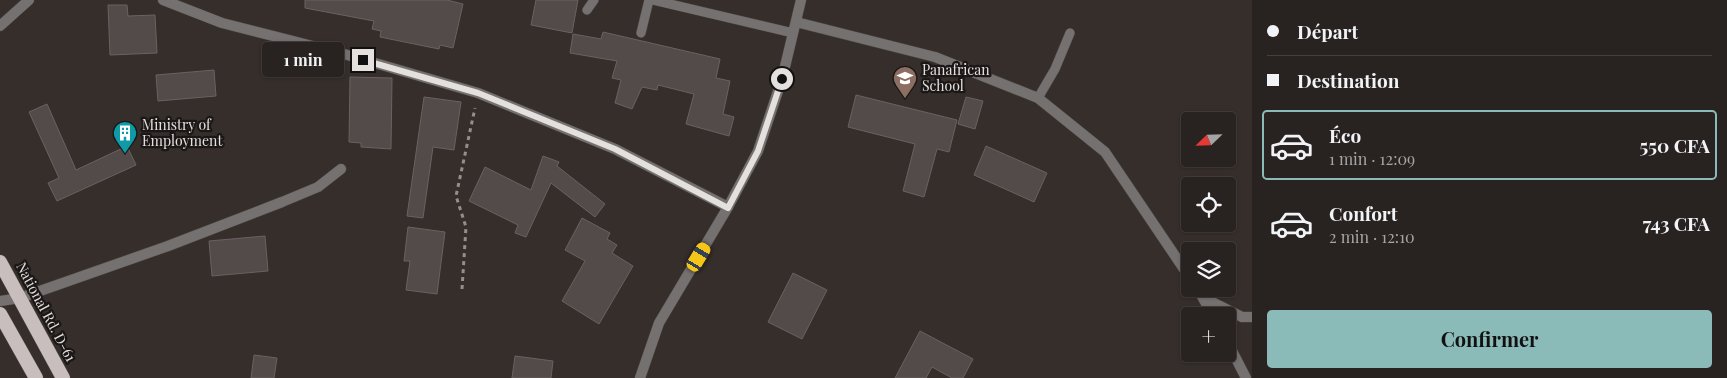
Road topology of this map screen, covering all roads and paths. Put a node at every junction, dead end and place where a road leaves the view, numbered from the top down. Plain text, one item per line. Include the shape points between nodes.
1 (29, 0) edge
2 (163, 0) edge
3 (594, 0) edge
4 (649, 0) edge
5 (653, 0) edge
6 (801, 0) edge
7 (587, 10) dead end
8 (796, 22) junction
9 (0, 26) edge
10 (793, 33) junction
11 (1070, 33) dead end
12 (641, 34) dead end
13 (478, 93) junction
14 (1038, 98) junction
15 (341, 169) dead end
16 (728, 208) junction
17 (0, 262) edge
18 (1181, 265) edge
19 (462, 289) dead end
20 (20, 298) junction
21 (1204, 298) joint
22 (0, 301) edge
23 (1209, 307) edge
24 (0, 314) edge
25 (1252, 317) edge
26 (1236, 359) edge
27 (36, 378) edge
28 (63, 378) edge
29 (640, 378) edge
30 (1246, 378) edge

1 - 9 street
2 - 13 street via 222,23
3 - 7 lane
4 - 12 lane
5 - 10 lane
6 - 8 street
8 - 10 street
8 - 14 street via 935,57
10 - 16 street via 782,79 758,151
11 - 14 lane
13 - 16 street via 615,149
13 - 19 path via 456,196 466,227
14 - 18 street via 1105,152
15 - 20 street via 318,187 282,202
16 - 29 street via 659,323
17 - 20 highway, National Rd. D-61
20 - 22 street
20 - 28 highway, National Rd. D-61
21 - 23 street
21 - 25 street via 1242,317
24 - 27 highway
26 - 30 street

